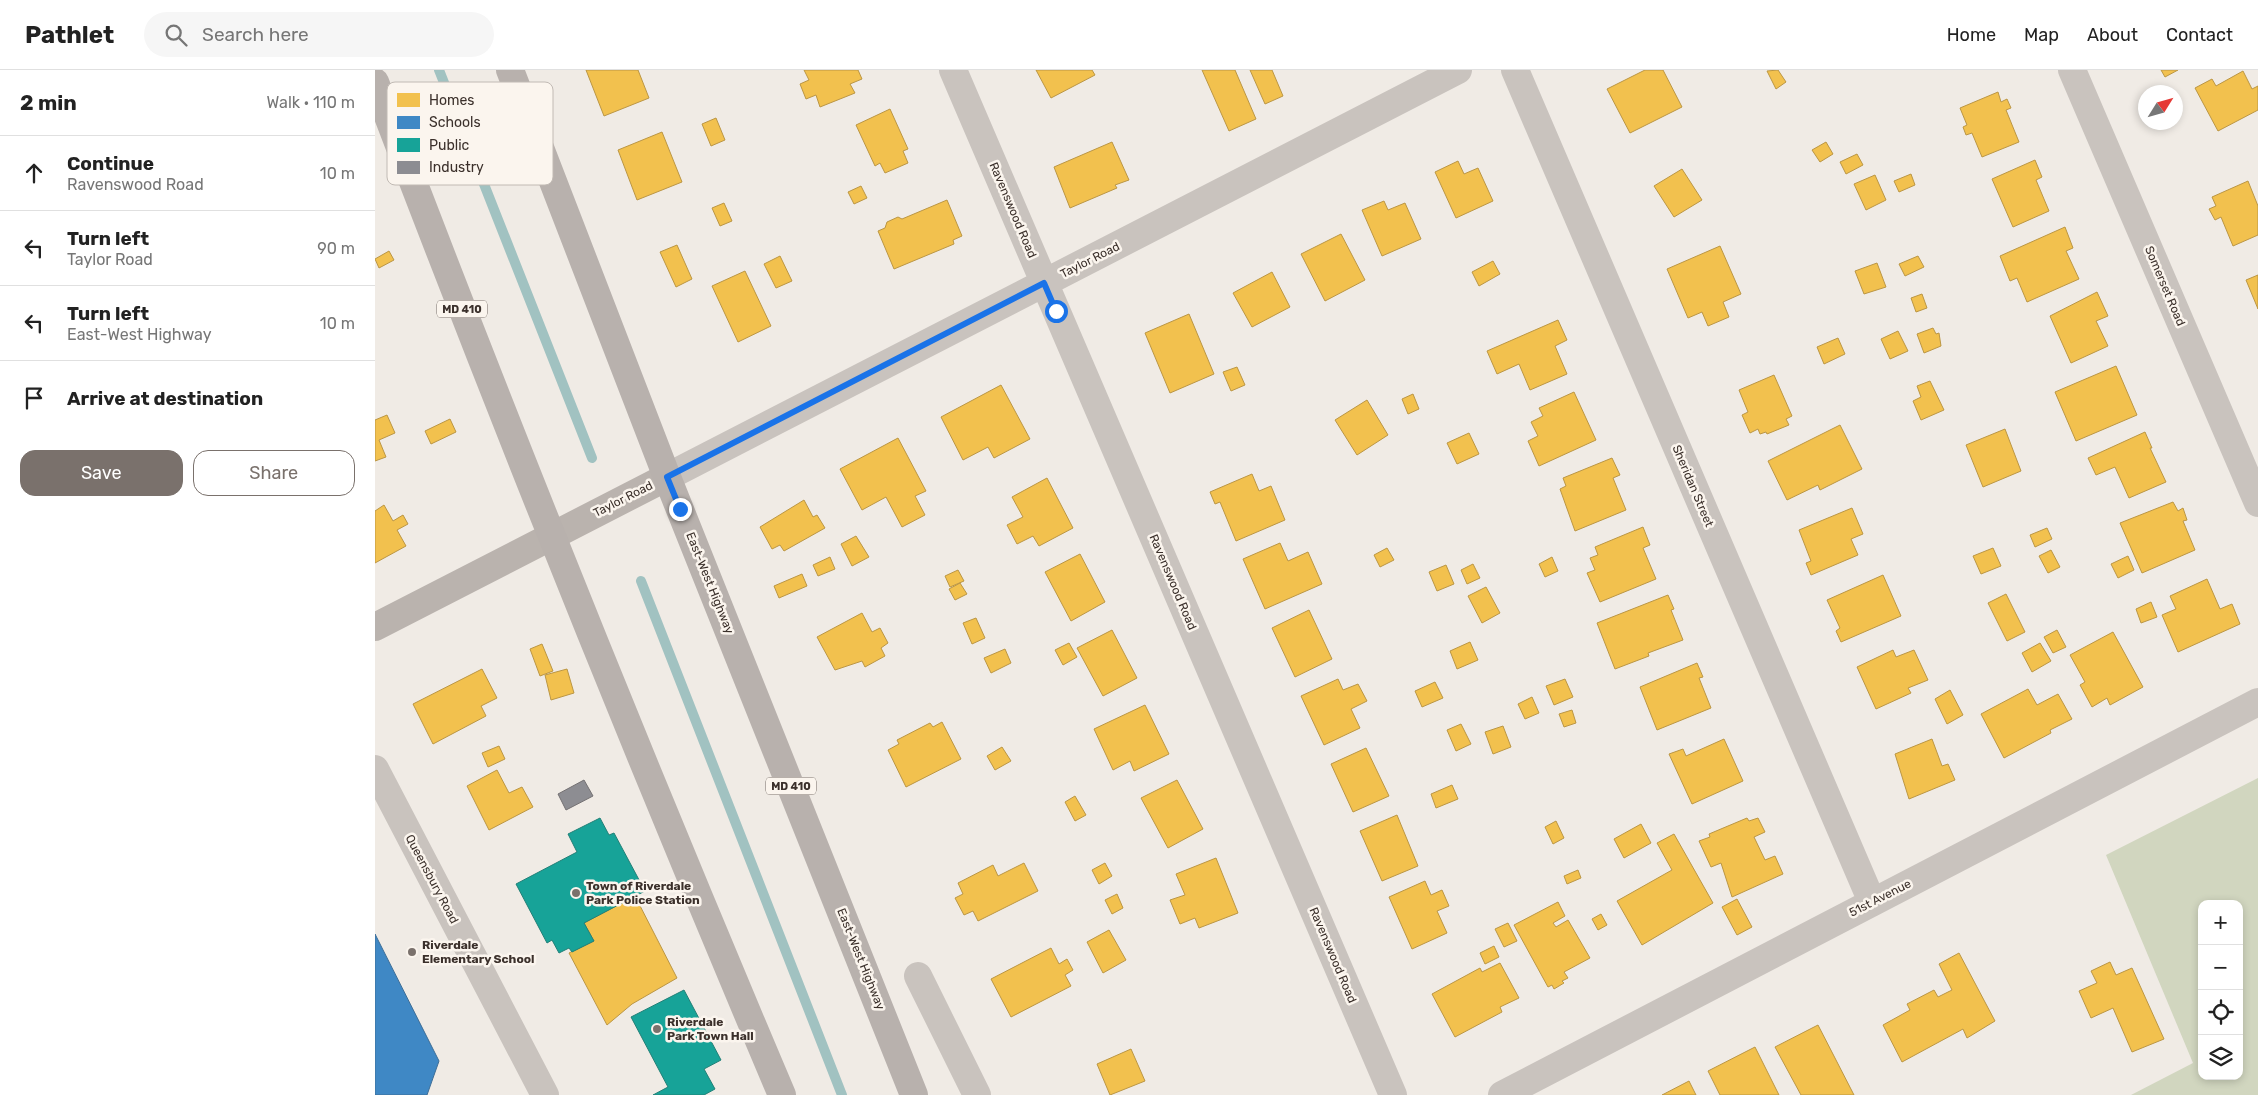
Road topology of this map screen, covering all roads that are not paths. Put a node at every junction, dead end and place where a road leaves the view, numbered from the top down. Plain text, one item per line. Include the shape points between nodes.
1 (510, 70) edge
2 (953, 70) edge
3 (1458, 70) edge
4 (1515, 70) edge
5 (2072, 70) edge
6 (375, 82) edge
7 (515, 82) edge
8 (387, 113) edge
9 (553, 181) edge
10 (414, 185) edge
11 (1044, 283) junction
12 (667, 477) junction
13 (2258, 503) edge
14 (552, 536) junction
15 (375, 627) edge
16 (2258, 702) edge
17 (375, 769) edge
18 (1872, 902) junction
19 (919, 976) dead end
20 (545, 1095) edge
21 (782, 1095) edge
22 (914, 1095) edge
23 (977, 1095) edge
24 (1393, 1095) edge
25 (1502, 1095) edge

1 - 7 main road, East-West Highway / MD 410
2 - 11 street, Ravenswood Road
3 - 11 street, Taylor Road
4 - 18 street, Sheridan Street
5 - 13 street, Somerset Road
6 - 8 main road, MD 410
9 - 12 main road, East-West Highway / MD 410
10 - 14 main road, MD 410
11 - 12 street, Taylor Road
11 - 24 street, Ravenswood Road
12 - 14 street, Taylor Road
12 - 22 main road, East-West Highway / MD 410
14 - 15 street, Taylor Road
14 - 21 main road, MD 410
16 - 18 street, 51st Avenue
17 - 20 street, Queensbury Road
18 - 25 street, 51st Avenue
19 - 23 street

